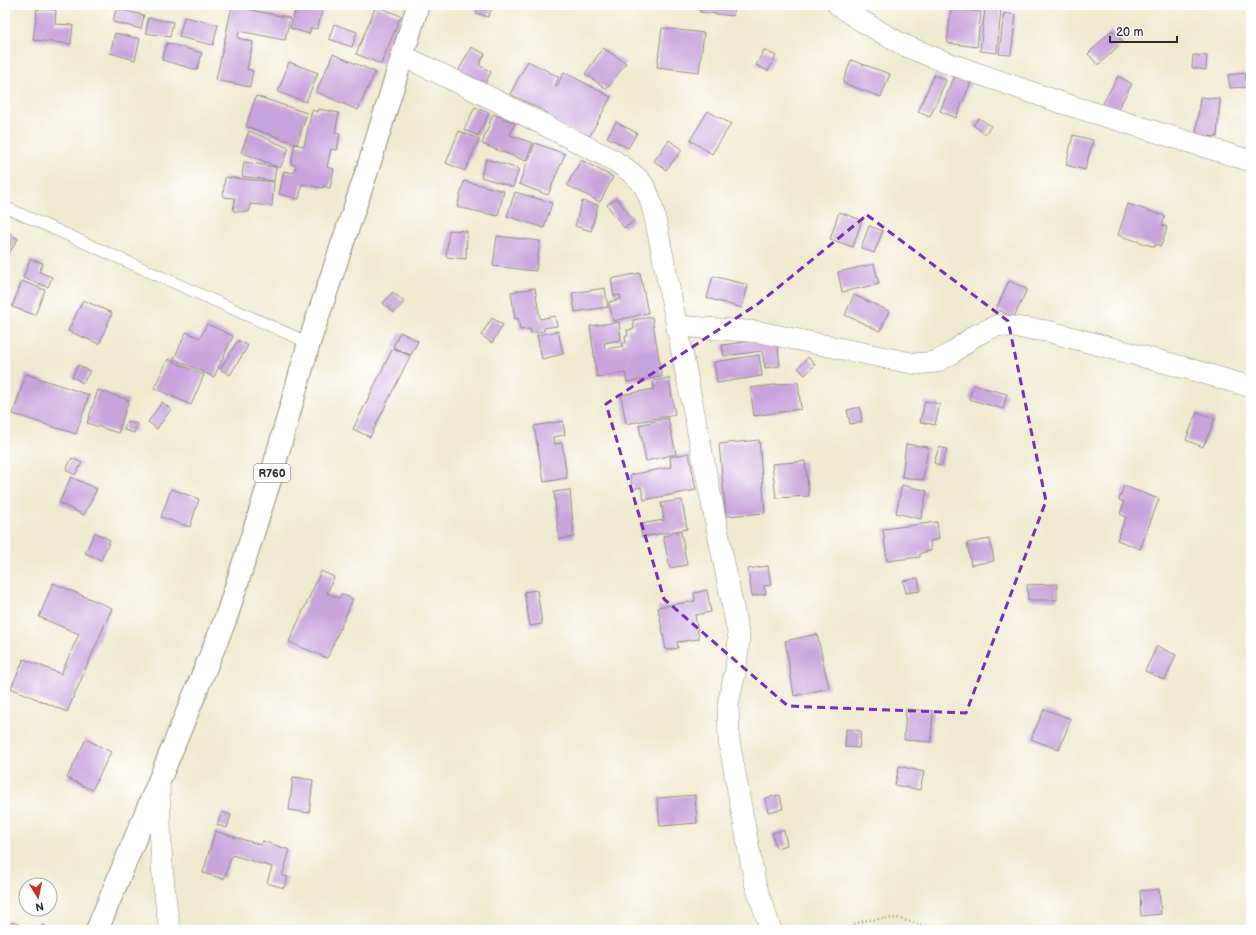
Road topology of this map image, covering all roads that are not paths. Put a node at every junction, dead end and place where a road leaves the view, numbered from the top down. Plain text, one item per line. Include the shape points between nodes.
1 (418, 5) edge
2 (838, 5) edge
3 (403, 56) junction
4 (1251, 161) edge
5 (5, 207) edge
6 (677, 326) junction
7 (309, 343) junction
8 (1251, 388) edge
9 (159, 781) junction
10 (97, 930) edge
11 (170, 930) edge
12 (771, 930) edge

1 - 3 main road, R760
2 - 4 street via 901,44 945,62 1062,103
3 - 6 street via 616,161 632,173 642,184 650,201
3 - 7 main road, R760
5 - 7 lane
6 - 8 street via 760,332 916,364 936,362 952,354 974,336 998,325 1047,331
6 - 12 street via 739,638 728,704 729,741 754,883
7 - 9 main road, R760 via 270,480 226,618
9 - 10 main road, R760
9 - 11 street via 161,858

